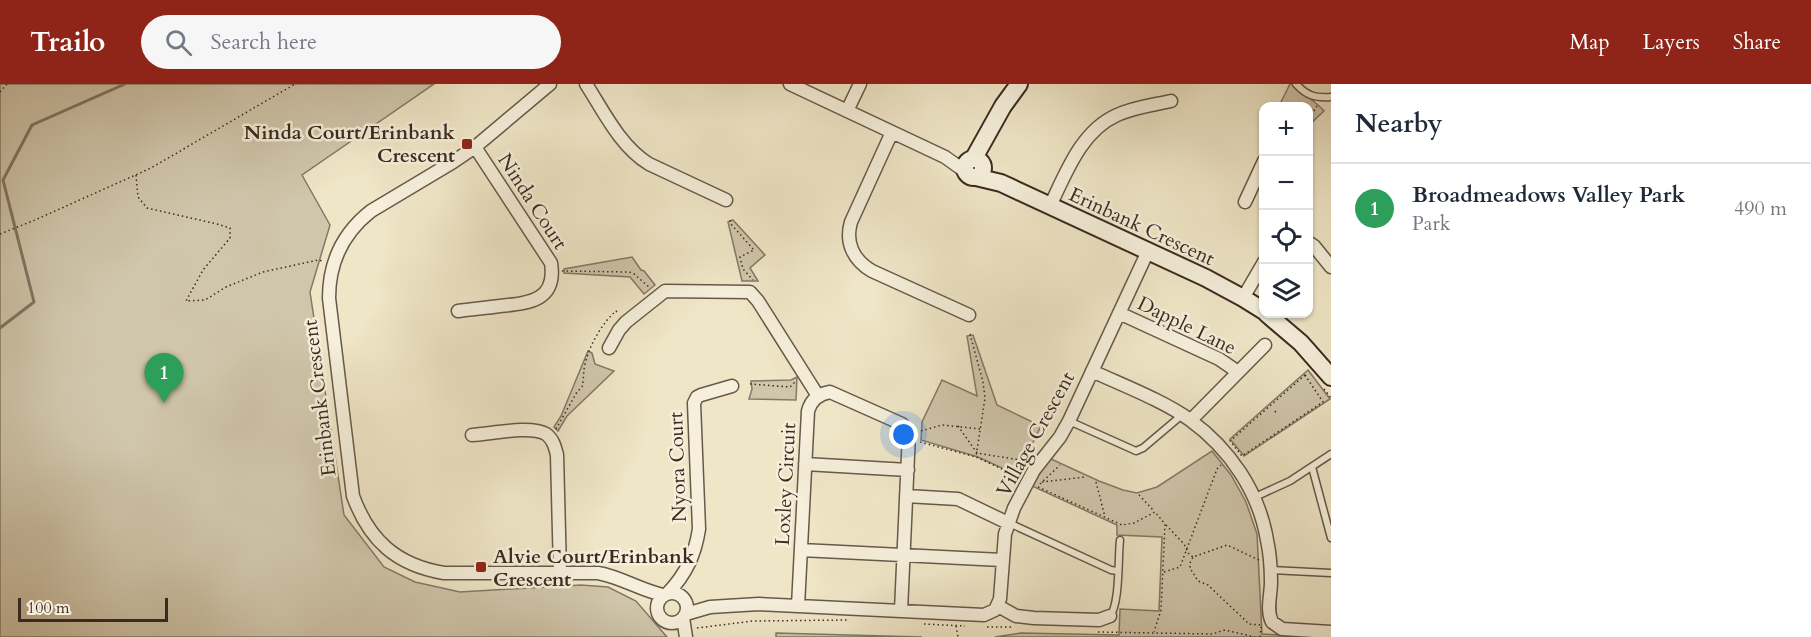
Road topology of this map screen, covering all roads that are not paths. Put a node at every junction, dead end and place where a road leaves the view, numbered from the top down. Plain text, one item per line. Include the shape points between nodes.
1 (550, 84) edge
2 (586, 84) edge
3 (790, 84) edge
4 (860, 84) edge
5 (1019, 84) edge
6 (1296, 84) edge
7 (1331, 97) edge
8 (1171, 101) dead end
9 (847, 111) junction
10 (892, 132) junction
11 (475, 147) junction
12 (975, 167) junction
13 (1259, 181) edge
14 (726, 200) dead end
15 (1245, 202) dead end
16 (1050, 206) junction
17 (1313, 245) edge
18 (1148, 251) junction
19 (1262, 264) edge
20 (1331, 267) edge
21 (1243, 297) junction
22 (1259, 308) edge
23 (458, 311) dead end
24 (1119, 313) junction
25 (969, 315) dead end
26 (1272, 318) edge
27 (1265, 345) dead end
28 (609, 348) dead end
29 (1092, 371) junction
30 (1238, 372) junction
31 (1325, 380) edge
32 (732, 386) dead end
33 (818, 396) junction
34 (1187, 418) junction
35 (1069, 421) junction
36 (472, 435) dead end
37 (1331, 454) edge
38 (805, 464) junction
39 (1312, 467) junction
40 (908, 470) junction
41 (906, 496) junction
42 (1255, 497) junction
43 (1008, 523) junction
44 (1331, 538) edge
45 (1120, 540) dead end
46 (801, 550) junction
47 (903, 555) junction
48 (1002, 560) junction
49 (686, 570) junction
50 (1271, 570) junction
51 (1117, 571) junction
52 (560, 572) junction
53 (1331, 573) edge
54 (634, 585) junction
55 (665, 594) junction
56 (684, 598) junction
57 (798, 606) junction
58 (998, 606) junction
59 (710, 607) junction
60 (656, 608) junction
61 (901, 611) junction
62 (1110, 616) joint
63 (684, 627) edge
64 (1331, 632) edge

1 - 11 street, Erinbank Crescent
2 - 14 street via 640,159
3 - 9 street, Erinbank Crescent
4 - 9 street
5 - 12 street via 1003,106
6 - 7 lane via 1309,95
8 - 16 street via 1121,113 1095,130 1077,152
9 - 10 street, Erinbank Crescent
10 - 12 street, Erinbank Crescent
10 - 25 street via 850,222 850,245 864,266
11 - 23 street, Ninda Court via 551,263 552,271 549,288 536,300
11 - 52 street, Erinbank Crescent via 370,211 349,232 333,263 328,298 351,482 369,530 392,553 414,565 444,573
12 - 16 street, Erinbank Crescent
13 - 15 street
16 - 18 street, Erinbank Crescent
17 - 20 street
18 - 21 street, Erinbank Crescent
18 - 24 street, Village Crescent
19 - 21 street
21 - 22 street, Erinbank Crescent
24 - 29 street, Village Crescent
24 - 30 street, Dapple Lane via 1219,359
26 - 31 street, Erinbank Crescent via 1301,343
27 - 30 street, Dapple Lane
28 - 33 street via 626,322 660,294 750,292
29 - 34 street
29 - 35 street, Village Crescent
30 - 34 street, Dapple Lane
32 - 49 street, Nyora Court via 701,395 694,403 699,529
33 - 38 street, Loxley Circuit via 808,411
33 - 40 street via 834,393 902,424 909,433
34 - 35 lane via 1136,451
34 - 42 street via 1222,450
35 - 43 street, Village Crescent via 1028,480
36 - 52 street via 527,430 541,432 551,439 557,455
37 - 39 lane
38 - 40 street
38 - 46 street, Loxley Circuit
39 - 42 lane
39 - 44 lane
40 - 41 street
41 - 43 street via 958,499
41 - 47 street
42 - 50 street
43 - 48 street, Village Crescent
43 - 51 lane
45 - 51 lane
46 - 47 street
46 - 57 street, Loxley Circuit
47 - 48 street
47 - 61 street
48 - 58 street, Village Crescent
49 - 55 street, Nyora Court
49 - 56 street, Nyora Court
50 - 53 lane
50 - 64 street via 1272,622 1282,629
51 - 62 lane via 1116,602
52 - 54 street, Erinbank Crescent via 611,575
54 - 55 street, Erinbank Crescent
54 - 60 street, Erinbank Crescent
55 - 56 street via 678,593
55 - 60 street
56 - 59 street
56 - 63 street
57 - 59 street
57 - 61 street
58 - 61 street via 984,615
58 - 62 street via 1011,615 1025,617 1099,620
59 - 63 street
60 - 63 street via 660,617

